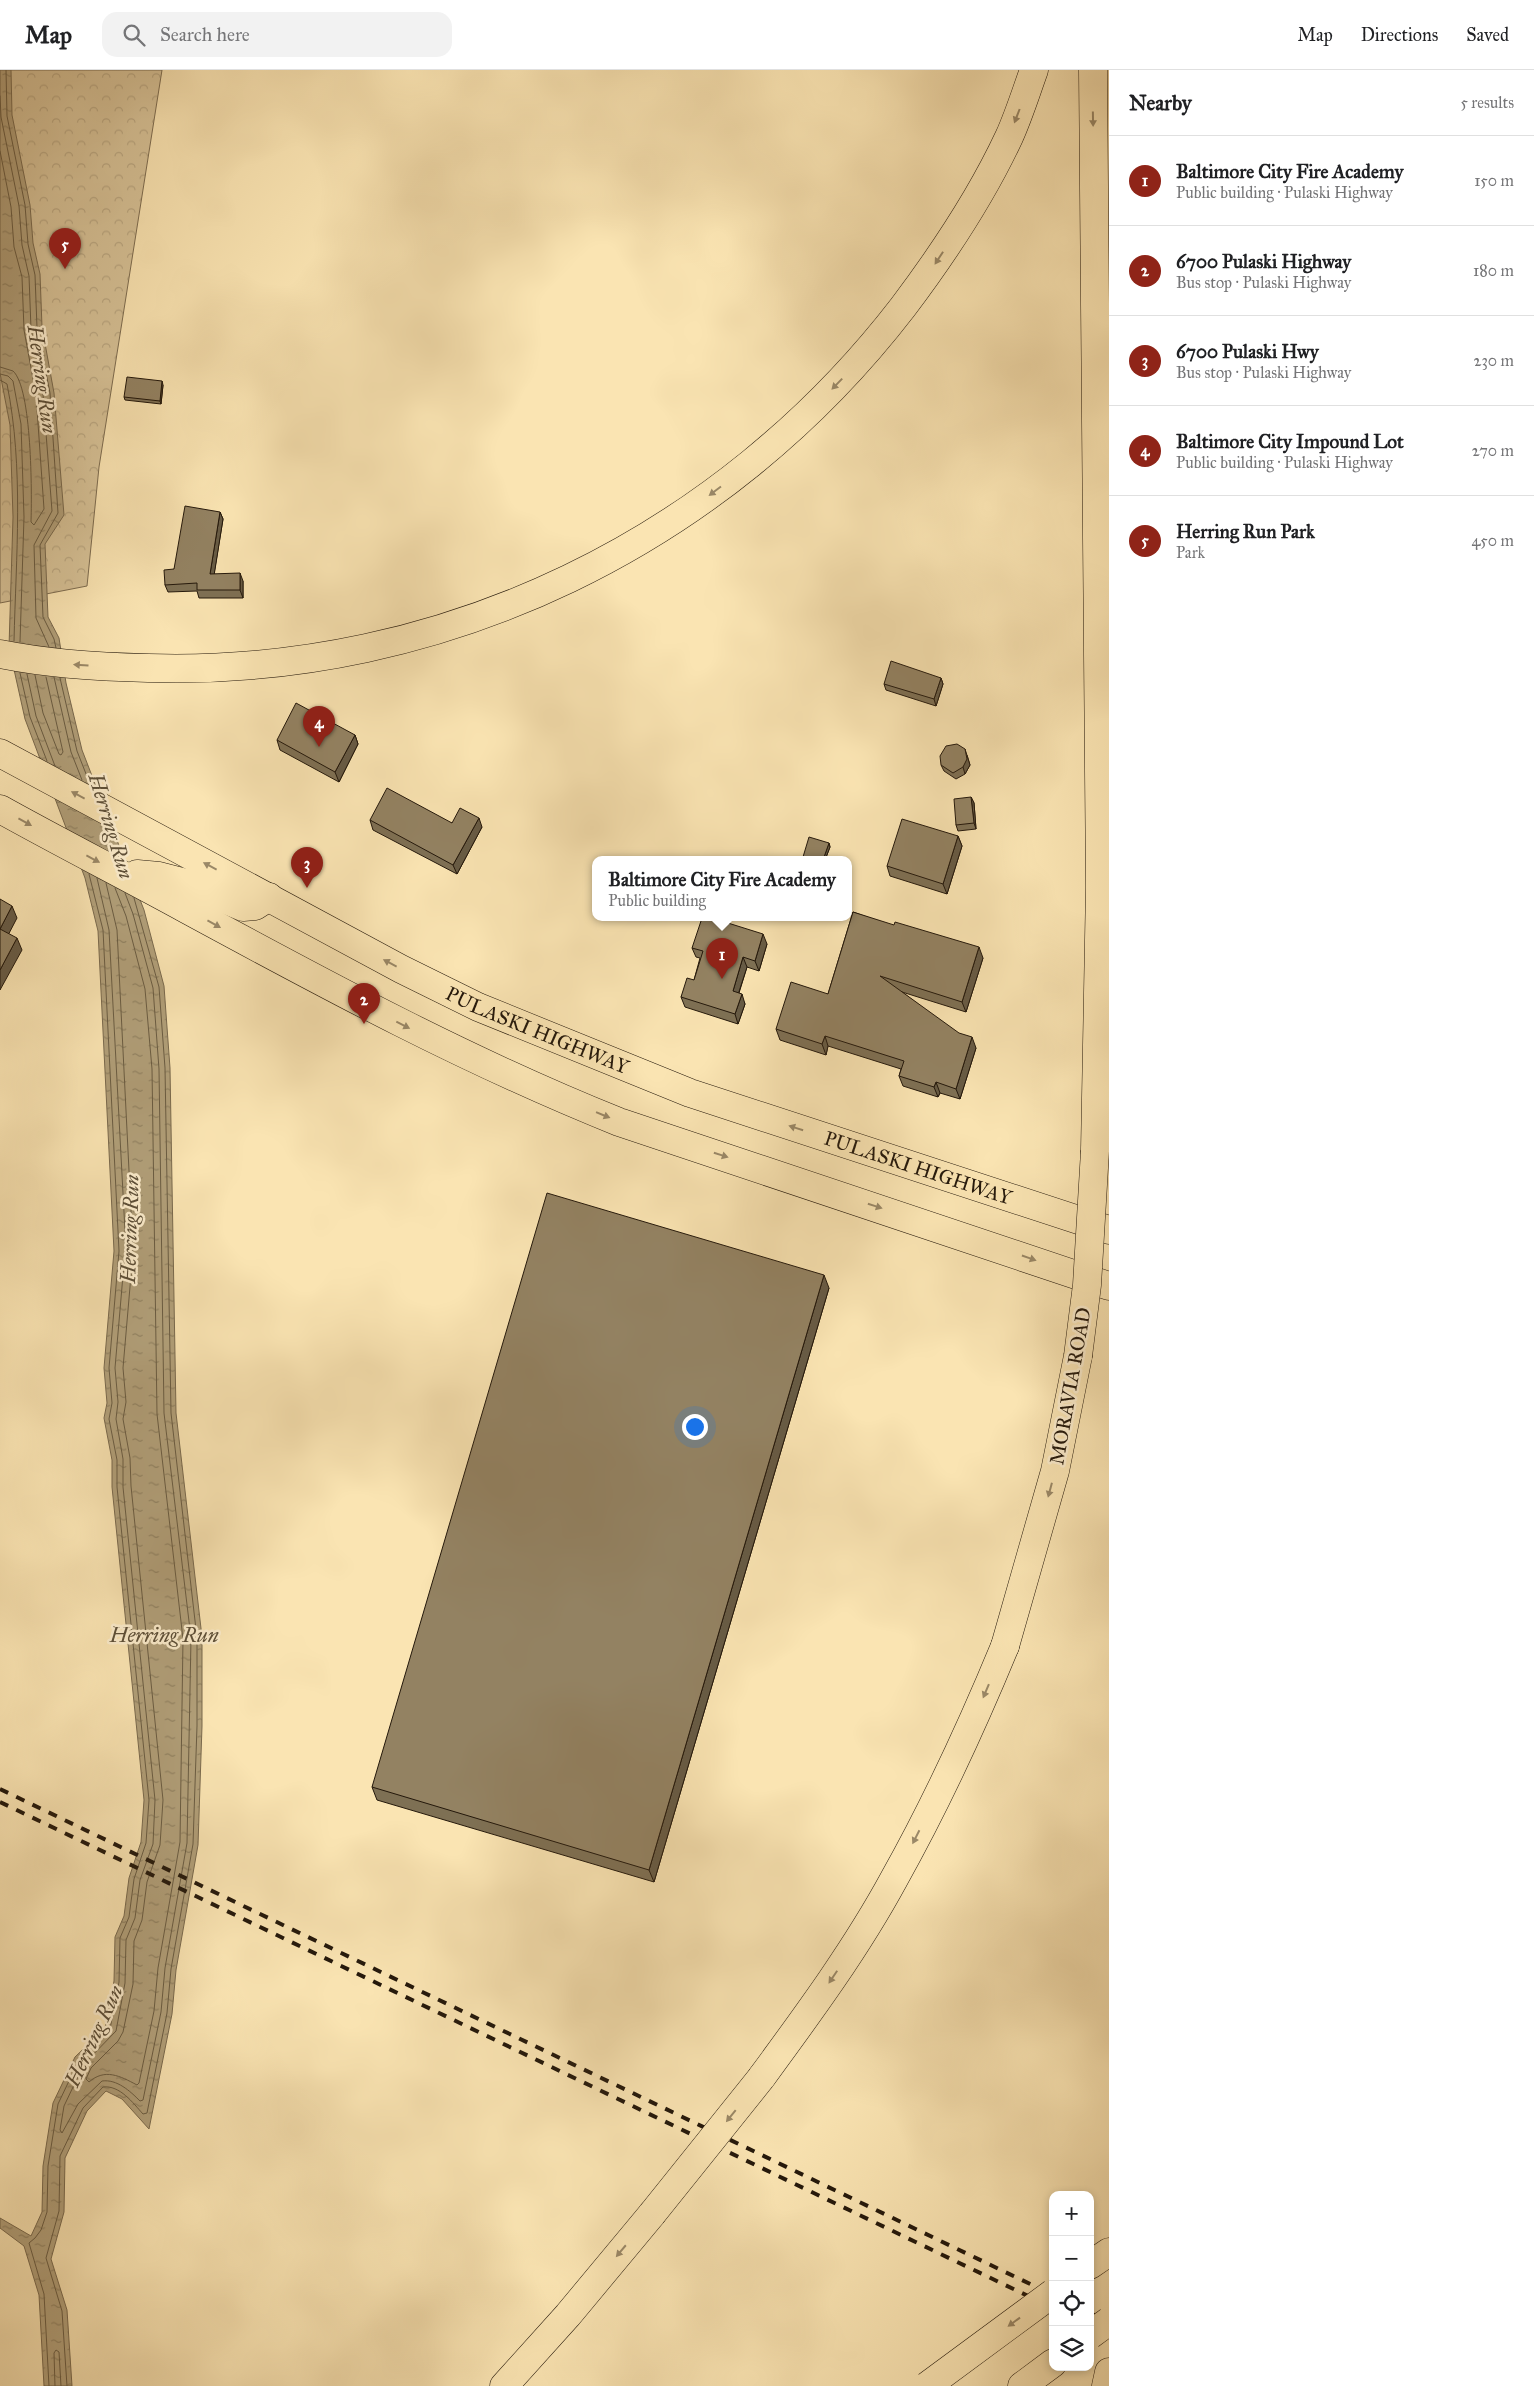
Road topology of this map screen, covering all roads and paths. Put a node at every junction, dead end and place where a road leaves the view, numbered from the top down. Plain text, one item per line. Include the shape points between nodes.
1 (1034, 70) edge
2 (1093, 70) edge
3 (0, 654) edge
4 (0, 753) edge
5 (0, 809) edge
6 (120, 873) junction
7 (269, 897) junction
8 (1109, 1230) edge
9 (1109, 1286) edge
10 (1109, 2252) edge
11 (1094, 2262) edge
12 (1049, 2296) edge
13 (1109, 2321) edge
14 (1109, 2330) edge
15 (1094, 2332) edge
16 (1094, 2338) edge
17 (1049, 2366) edge
18 (1109, 2372) edge
19 (504, 2386) edge
20 (927, 2386) edge
21 (1022, 2386) edge
22 (1106, 2386) edge

1 -> 3 main road via 1009,136 977,199 930,272 890,324 838,383 742,472 697,505 620,552 538,594 477,617 342,654 238,668 74,665
2 -> 19 main road, MORAVIA ROAD, bridge via 1100,887 1095,1151 1087,1285 1078,1356 1055,1470 1005,1646 974,1721 894,1880 811,2011 761,2078 568,2315
7 -> 4 main road, PULASKI HIGHWAY
5 -> 6 main road
6 - 7 main road via 159,876 186,883 243,907 255,906
6 -> 9 main road via 395,1021 558,1098 619,1122
8 -> 7 main road, PULASKI HIGHWAY via 690,1093 578,1049 478,1007
10 - 11 main road
12 -> 20 main road, bridge
13 - 15 main road, bridge
14 - 16 main road
17 - 21 main road
18 - 22 main road

